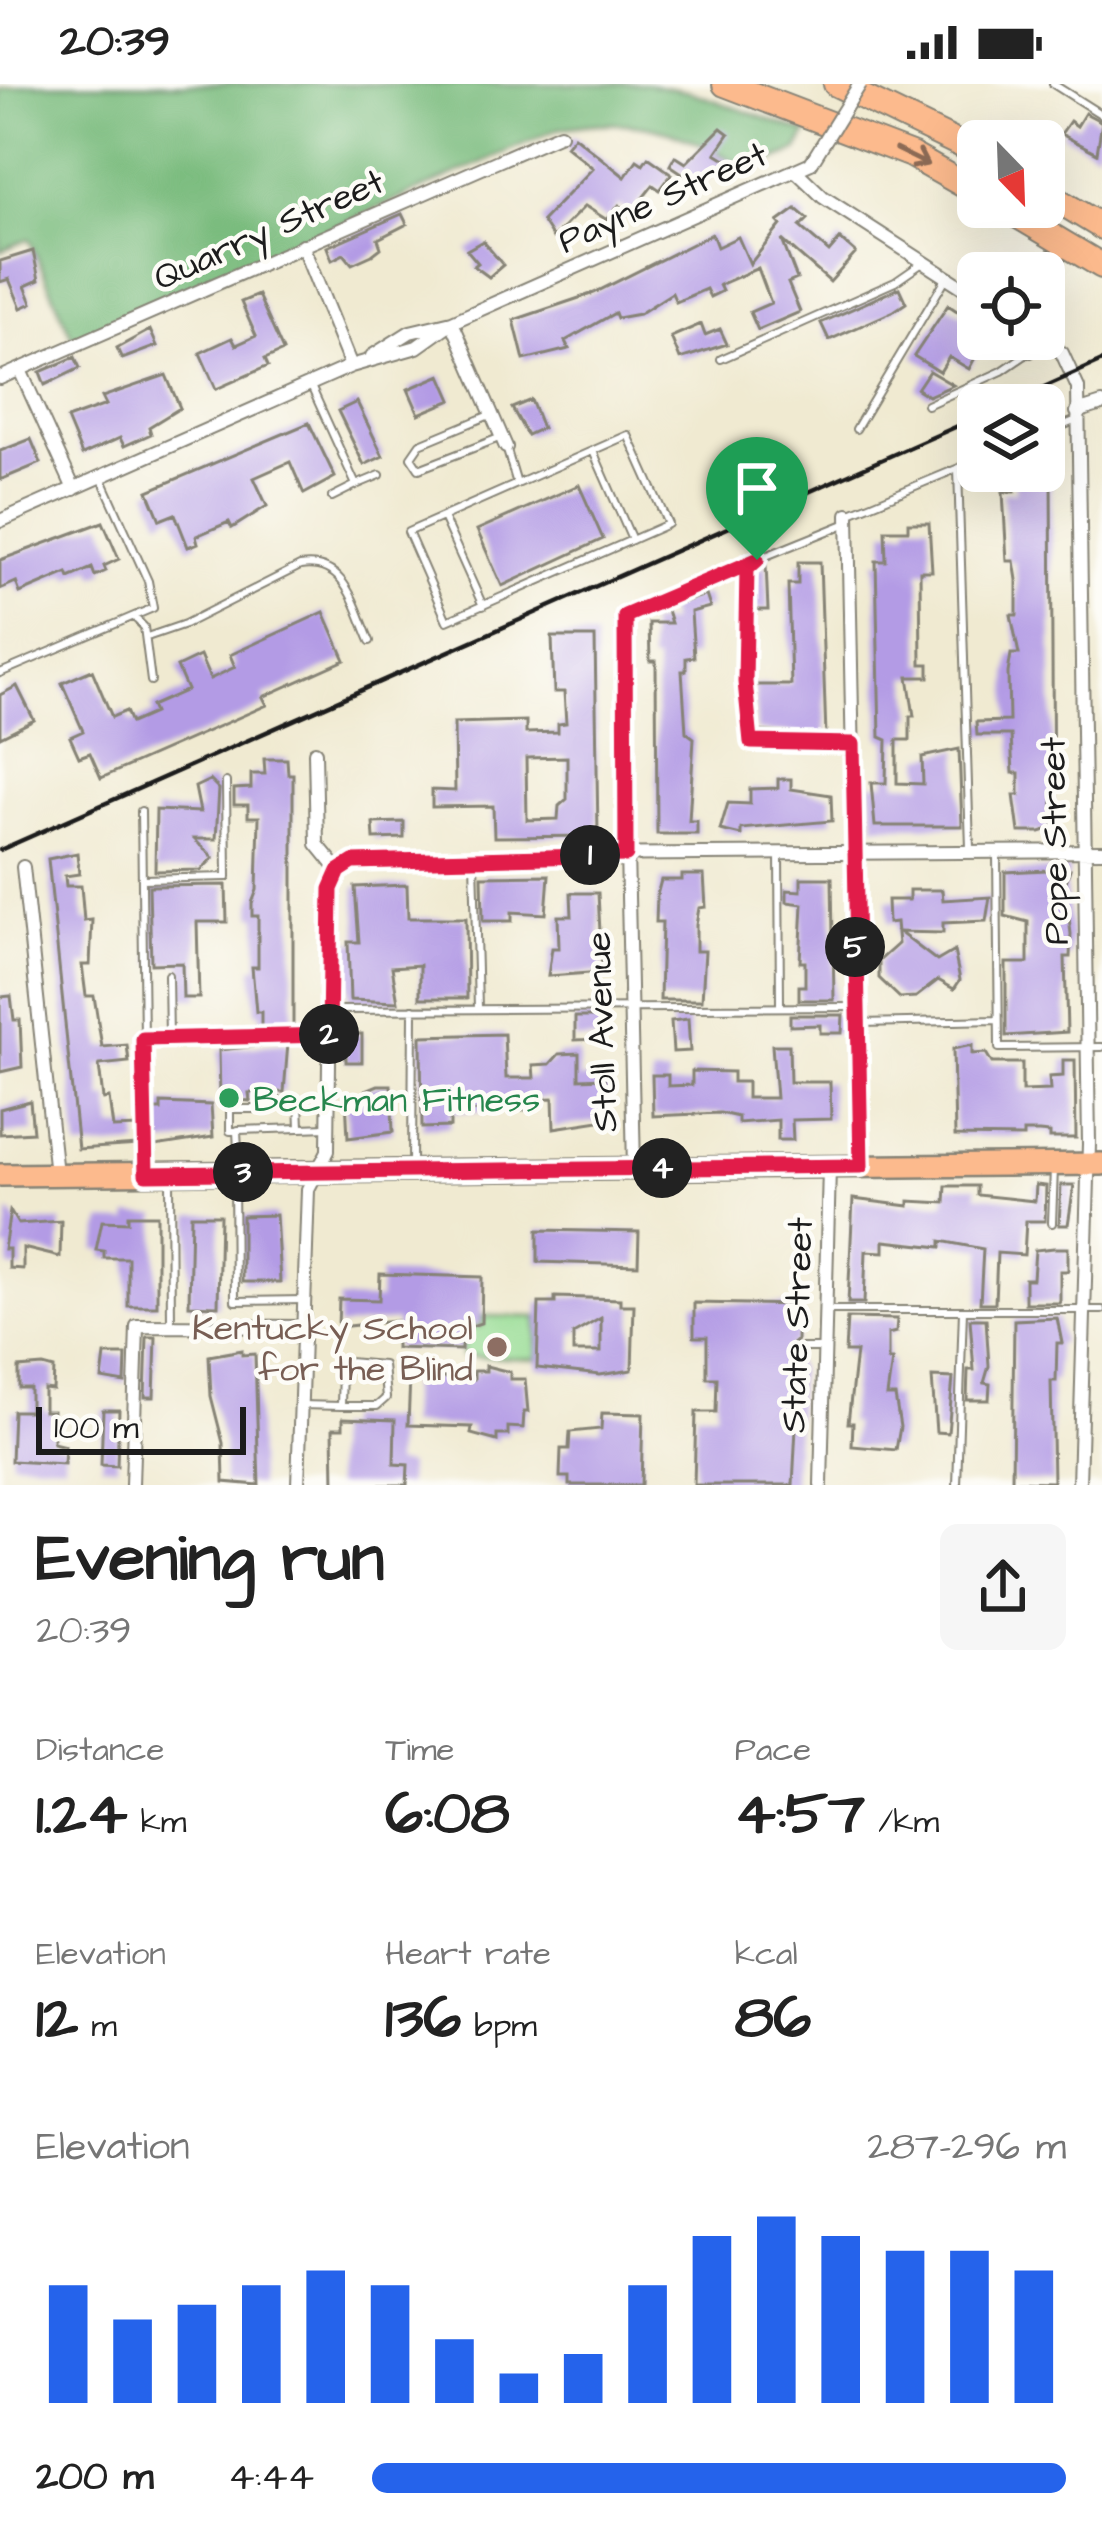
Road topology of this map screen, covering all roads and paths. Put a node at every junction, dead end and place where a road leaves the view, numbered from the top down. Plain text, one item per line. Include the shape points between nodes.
1 (724, 84) edge
2 (836, 84) edge
3 (860, 84) edge
4 (1054, 84) edge
5 (1102, 115) edge
6 (560, 134) dead end
7 (957, 143) edge
8 (795, 170) junction
9 (957, 181) edge
10 (1065, 205) edge
11 (1102, 227) edge
12 (1038, 228) edge
13 (302, 245) junction
14 (923, 261) junction
15 (1102, 266) edge
16 (947, 277) junction
17 (957, 283) edge
18 (452, 322) junction
19 (721, 358) dead end
20 (1018, 360) edge
21 (1064, 360) edge
22 (351, 366) junction
23 (20, 370) junction
24 (0, 379) edge
25 (310, 385) junction
26 (1102, 404) edge
27 (927, 405) dead end
28 (492, 414) junction
29 (1077, 416) junction
30 (1065, 422) edge
31 (856, 429) dead end
32 (504, 442) junction
33 (592, 451) junction
34 (957, 469) edge
35 (380, 475) dead end
36 (101, 477) junction
37 (518, 484) junction
38 (356, 485) junction
39 (74, 489) junction
40 (959, 492) edge
41 (332, 497) dead end
42 (443, 517) junction
43 (848, 518) junction
44 (0, 521) edge
45 (632, 540) junction
46 (757, 560) junction
47 (483, 606) junction
48 (633, 612) joint
49 (135, 618) junction
50 (147, 637) junction
51 (370, 641) dead end
52 (0, 674) edge
53 (151, 681) dead end
54 (853, 744) junction
55 (315, 752) dead end
56 (226, 782) dead end
57 (141, 811) dead end
58 (1083, 851) junction
59 (1102, 851) edge
60 (970, 852) junction
61 (997, 852) junction
62 (854, 853) junction
63 (779, 854) junction
64 (626, 855) junction
65 (474, 858) junction
66 (23, 867) dead end
67 (339, 871) junction
68 (142, 880) junction
69 (168, 975) dead end
70 (780, 1005) junction
71 (857, 1007) junction
72 (478, 1008) junction
73 (413, 1009) junction
74 (629, 1009) junction
75 (330, 1010) junction
76 (999, 1020) junction
77 (857, 1023) junction
78 (329, 1035) junction
79 (143, 1039) junction
80 (169, 1039) junction
81 (1094, 1047) edge
82 (328, 1127) junction
83 (300, 1128) junction
84 (238, 1130) junction
85 (1054, 1164) junction
86 (1095, 1164) edge
87 (861, 1166) junction
88 (829, 1167) junction
89 (634, 1168) junction
90 (318, 1170) junction
91 (412, 1170) junction
92 (237, 1172) junction
93 (56, 1174) junction
94 (146, 1174) junction
95 (170, 1174) junction
96 (0, 1175) edge
97 (1052, 1222) dead end
98 (304, 1300) junction
99 (826, 1310) junction
100 (963, 1310) junction
101 (1084, 1310) junction
102 (1102, 1310) edge
103 (171, 1327) junction
104 (304, 1327) junction
105 (796, 1348) dead end
106 (824, 1348) junction
107 (301, 1405) junction
108 (340, 1406) junction
109 (132, 1485) edge
110 (298, 1485) edge
111 (821, 1485) edge
112 (957, 1485) edge
113 (1078, 1485) edge

1 -> 9 highway via 911,155
2 - 7 highway
3 - 8 street, Payne Street, bridge via 811,163
4 - 5 lane
6 - 13 street, Quarry Street
8 - 14 street
8 - 18 street, Payne Street
10 - 11 highway
12 - 15 highway
13 - 22 street
13 - 23 street, Quarry Street
14 - 16 street
14 - 19 lane via 895,282
16 - 17 street
16 - 31 lane
18 - 22 street, Payne Street via 417,347
18 - 28 street
20 - 27 lane
21 - 29 street, Pope Street via 1072,369
22 - 25 street, Payne Street
23 - 24 street, Quarry Street
23 - 39 street
25 - 36 street, Payne Street
25 - 38 lane
26 - 29 street
28 - 32 street
28 - 32 lane via 421,444 414,466
29 - 30 lane
29 - 58 street, Pope Street
32 - 37 lane
33 - 37 lane
33 - 45 lane
33 - 45 lane via 628,435 660,506 668,524
34 - 43 lane
35 - 38 lane
36 - 39 street, Payne Street
36 - 49 lane via 152,598 153,608
37 - 42 lane
38 - 41 lane
39 - 44 street, Payne Street
40 - 60 lane
42 - 47 lane
42 - 47 lane via 408,532 447,621
43 - 46 lane
43 - 54 street
45 - 47 lane
46 - 48 lane
46 - 54 lane via 747,569 751,742
48 - 64 street, Stoll Avenue via 622,623
49 - 50 lane
49 - 52 lane
50 - 51 lane via 320,563 346,590
50 - 53 lane
54 - 62 street
55 - 67 street via 317,844
56 - 68 lane via 227,877
57 - 68 lane
58 - 59 street
58 - 61 street
58 - 81 street, Pope Street
60 - 61 street
60 - 62 street
61 - 76 lane
62 - 63 street
62 - 71 street
63 - 64 street
63 - 70 lane
64 - 65 street
64 - 74 street, Stoll Avenue
65 - 67 street via 353,862
65 - 72 lane
66 - 93 street
67 - 75 street via 331,889
68 - 79 lane
69 - 80 lane
70 - 71 lane
70 - 74 lane
71 - 77 street
72 - 73 lane
72 - 74 lane
73 - 75 lane
73 - 91 lane
74 - 89 street, Stoll Avenue
75 - 78 street
76 - 77 lane
76 - 81 lane via 999,1048
77 - 87 street
78 - 80 lane
78 - 82 street
79 - 80 lane
79 - 94 lane
81 - 86 street, Pope Street
82 - 83 lane
82 - 90 street
83 - 84 lane
83 - 84 lane via 299,1101 263,1101 263,1109 230,1109 230,1130
84 - 92 lane
85 - 86 main road
85 - 87 main road
85 - 97 lane
86 - 101 street, Pope Street
87 - 88 main road
88 - 89 main road
88 - 99 street, State Street
89 - 91 main road
90 - 91 main road
90 - 92 main road
90 - 98 street via 308,1189
92 - 95 main road
92 - 98 lane via 235,1301
93 - 94 main road
93 - 96 main road
94 - 95 main road
95 - 103 lane
98 - 104 street
99 - 100 lane
99 - 106 street, State Street
100 - 101 lane
100 - 112 lane
101 - 102 lane
101 - 113 street, Pope Street
103 - 104 street
103 - 109 street via 135,1329
104 - 107 street
105 - 106 lane
106 - 111 street, State Street
107 - 108 lane
107 - 110 street
108 - 108 lane via 377,1406 386,1398 383,1365 341,1368

